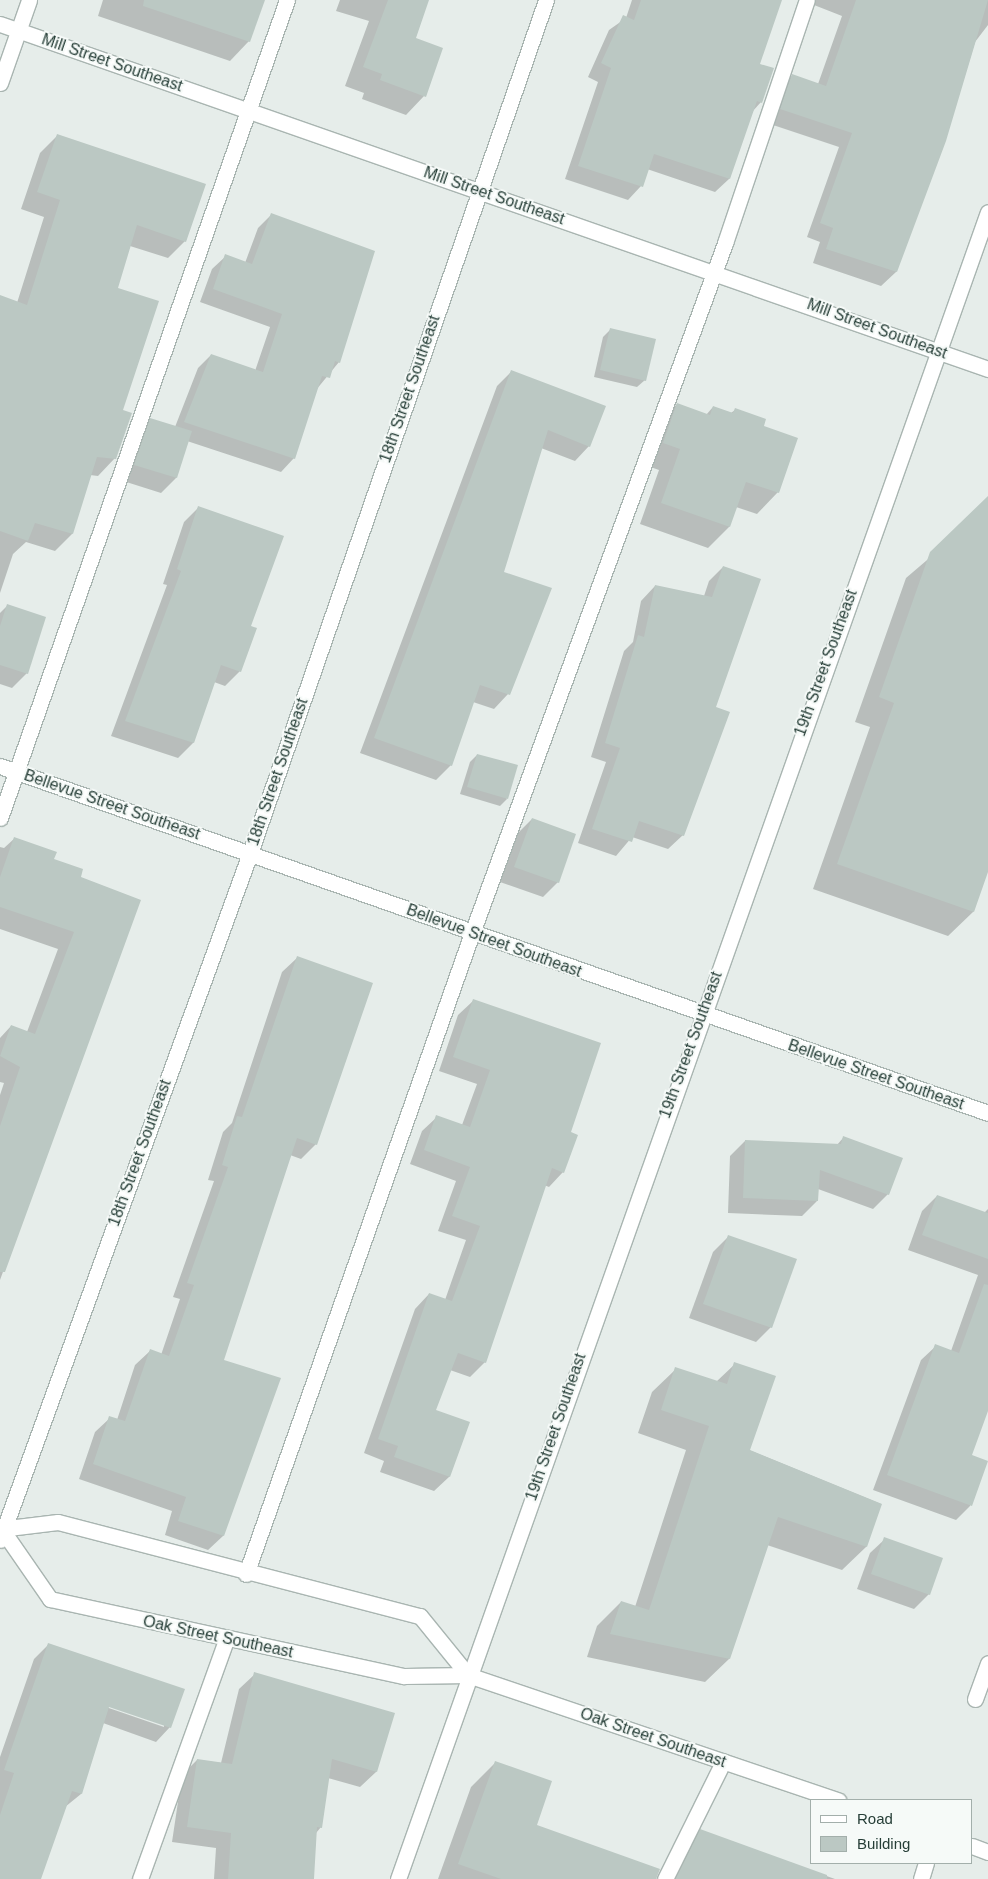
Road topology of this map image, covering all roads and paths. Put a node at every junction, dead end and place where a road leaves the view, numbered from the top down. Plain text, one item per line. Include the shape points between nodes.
1 (29, 0) edge
2 (287, 0) edge
3 (546, 0) edge
4 (806, 0) edge
5 (0, 24) edge
6 (18, 31) junction
7 (0, 83) edge
8 (247, 110) junction
9 (479, 191) junction
10 (988, 212) edge
11 (714, 270) junction
12 (938, 350) junction
13 (988, 369) edge
14 (0, 766) edge
15 (17, 772) junction
16 (0, 818) edge
17 (250, 853) junction
18 (472, 933) junction
19 (702, 1015) junction
20 (988, 1113) edge
21 (1, 1533) edge
22 (246, 1574) junction
23 (226, 1640) junction
24 (988, 1663) edge
25 (468, 1675) junction
26 (975, 1698) dead end
27 (723, 1762) junction
28 (835, 1799) edge
29 (973, 1846) edge
30 (988, 1852) edge
31 (926, 1864) edge
32 (140, 1879) edge
33 (398, 1879) edge
34 (665, 1879) edge
35 (920, 1879) edge

1 - 6 street
2 - 8 street
3 - 9 street, 18th Street Southeast
4 - 11 street
5 - 6 street, Mill Street Southeast
6 - 7 street
6 - 8 street, Mill Street Southeast
8 - 9 street, Mill Street Southeast
8 - 15 street
9 - 11 street, Mill Street Southeast
9 - 17 street, 18th Street Southeast
10 - 12 street, 19th Street Southeast
11 - 12 street, Mill Street Southeast
11 - 18 street
12 - 13 street, Mill Street Southeast
12 - 19 street, 19th Street Southeast
14 - 15 street, Bellevue Street Southeast
15 - 16 street
15 - 17 street, Bellevue Street Southeast
17 - 18 street, Bellevue Street Southeast
17 - 21 street, 18th Street Southeast
18 - 19 street, Bellevue Street Southeast
18 - 22 street
19 - 20 street, Bellevue Street Southeast
19 - 25 street, 19th Street Southeast
21 - 22 street via 58,1522
21 - 23 street, Oak Street Southeast via 50,1599
22 - 25 street via 420,1616
23 - 25 street, Oak Street Southeast via 404,1676
23 - 32 street
24 - 26 street
25 - 27 street, Oak Street Southeast
25 - 33 street, 19th Street Southeast
27 - 28 street, Oak Street Southeast
27 - 34 street
29 - 30 street
31 - 35 street

